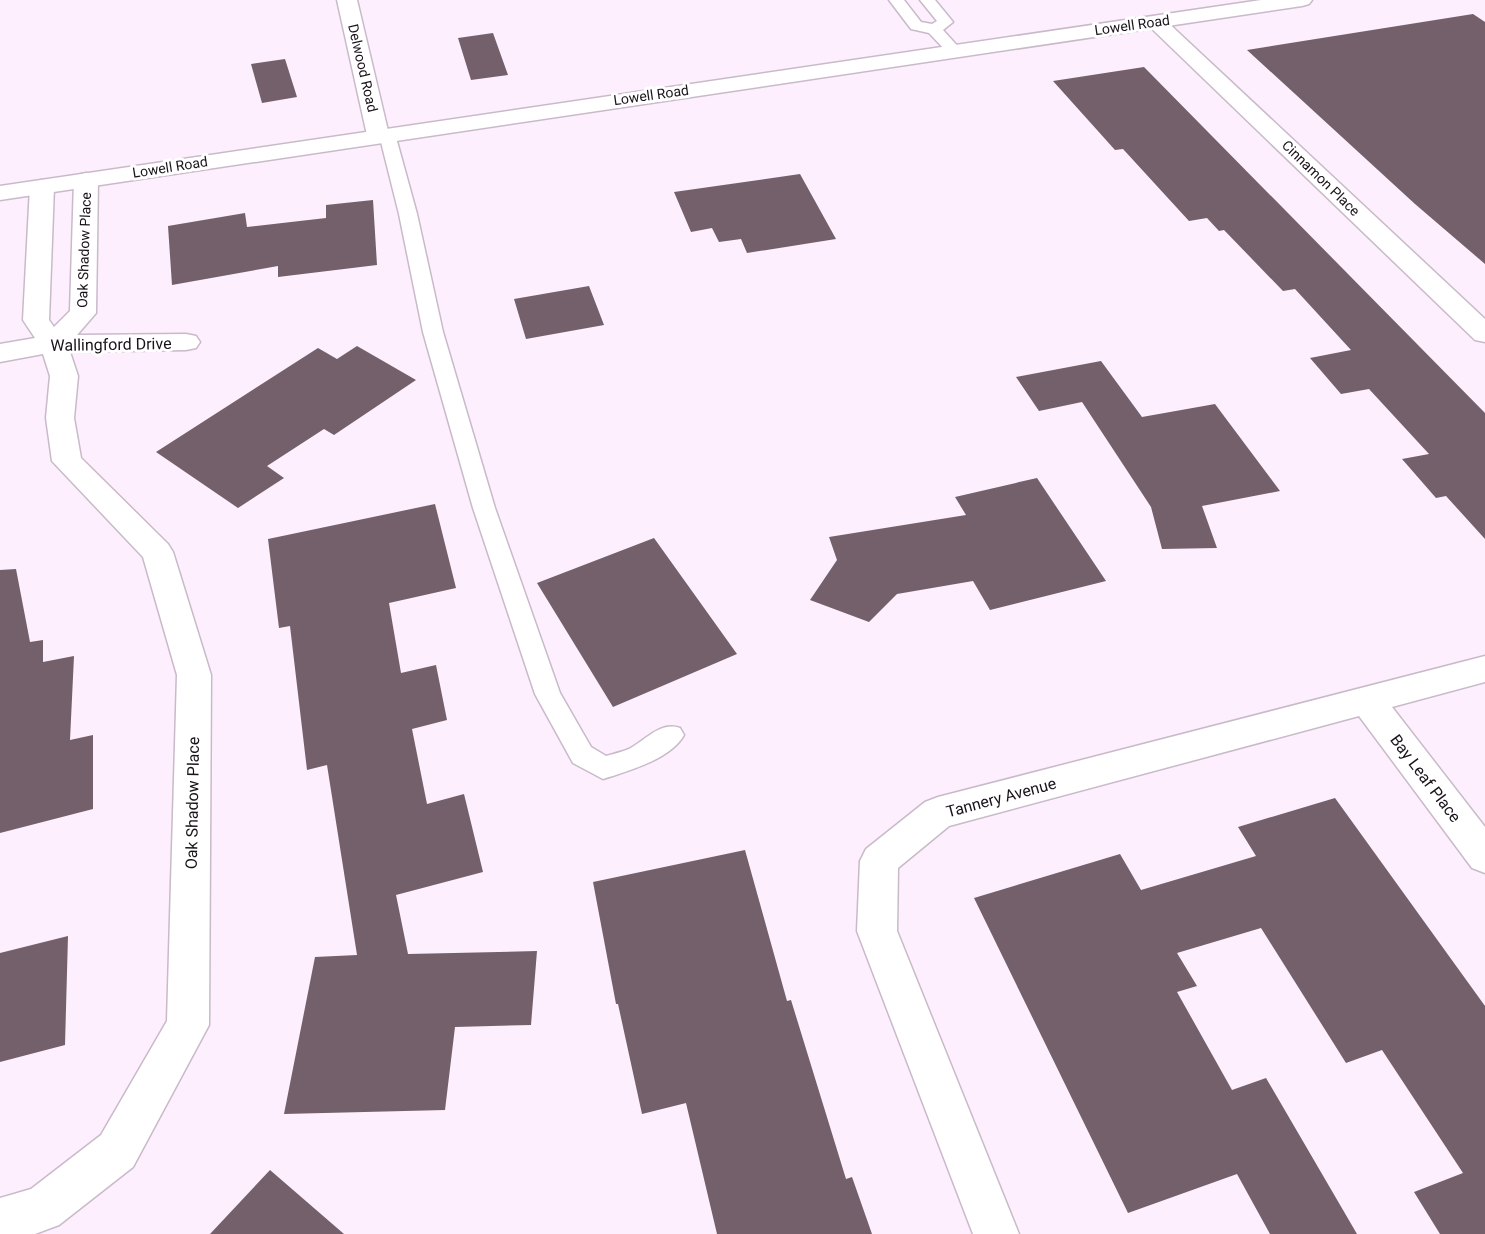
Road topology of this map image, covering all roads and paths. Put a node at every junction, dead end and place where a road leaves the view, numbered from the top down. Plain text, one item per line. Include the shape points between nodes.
1 (347, 0) edge
2 (1302, 0) edge
3 (929, 2) edge
4 (899, 4) edge
5 (1156, 22) junction
6 (934, 29) junction
7 (954, 51) junction
8 (383, 134) junction
9 (86, 180) junction
10 (42, 187) junction
11 (0, 193) edge
12 (1485, 334) edge
13 (186, 342) dead end
14 (53, 344) junction
15 (0, 353) edge
16 (1485, 669) edge
17 (1367, 700) junction
18 (671, 735) dead end
19 (1485, 856) edge
20 (0, 1221) edge
21 (996, 1234) edge

1 - 8 street, Delwood Road
2 - 5 street, Lowell Road
3 - 4 lane
3 - 6 lane via 946,22
4 - 6 lane via 916,26
5 - 7 street, Lowell Road
5 - 12 street, Cinnamon Place
6 - 7 lane
7 - 8 street, Lowell Road
8 - 9 street, Lowell Road
8 - 18 lane via 408,214 436,343 484,508 548,694 582,755 603,768 637,757
9 - 10 street, Lowell Road
9 - 14 street, Oak Shadow Place via 84,313
10 - 11 street, Lowell Road
10 - 14 street, Oak Shadow Place via 36,320
13 - 14 street, Wallingford Drive
14 - 15 street, Wallingford Drive
14 - 20 street, Oak Shadow Place via 64,376 60,418 67,461 157,552 194,675 188,1025 117,1151 43,1209
16 - 17 street, Tannery Avenue
17 - 19 street, Bay Leaf Place
17 - 21 street, Tannery Avenue via 938,813 879,861 877,931

